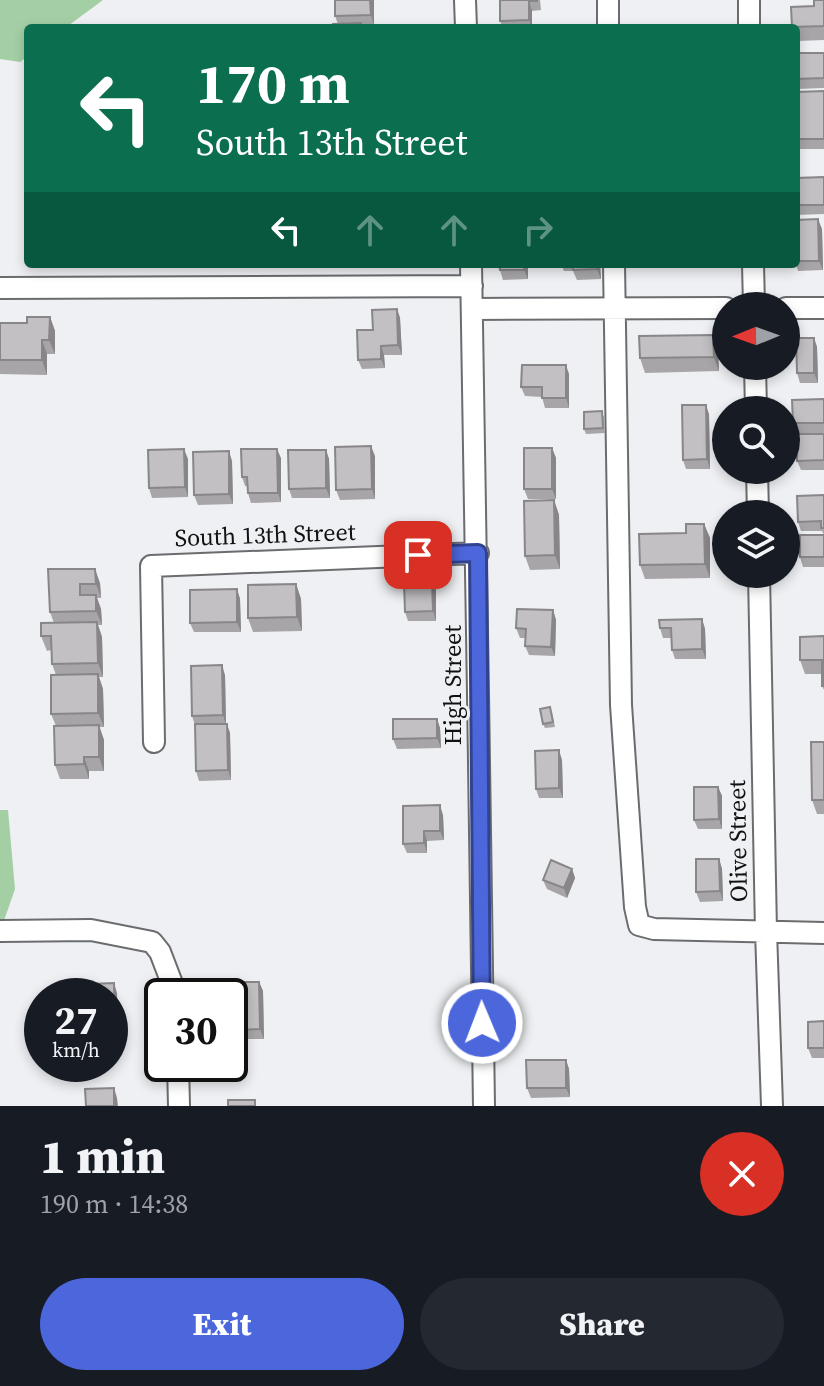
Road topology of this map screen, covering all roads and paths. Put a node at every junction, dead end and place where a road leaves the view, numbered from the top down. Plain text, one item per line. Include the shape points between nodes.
1 (465, 0) edge
2 (608, 0) edge
3 (749, 0) edge
4 (466, 24) edge
5 (608, 24) edge
6 (749, 24) edge
7 (471, 268) edge
8 (614, 268) edge
9 (753, 268) edge
10 (472, 286) junction
11 (0, 288) edge
12 (754, 292) edge
13 (615, 308) junction
14 (712, 308) edge
15 (800, 308) edge
16 (824, 308) edge
17 (472, 309) junction
18 (478, 553) junction
19 (759, 588) edge
20 (154, 742) dead end
21 (0, 931) edge
22 (766, 931) junction
23 (824, 933) edge
24 (170, 978) edge
25 (178, 1082) edge
26 (179, 1106) edge
27 (484, 1106) edge
28 (772, 1106) edge

1 - 4 street
2 - 5 street
3 - 6 street
7 - 10 street, High Street
8 - 13 street
9 - 12 street
10 - 11 street
10 - 17 street, High Street
13 - 14 street
13 - 17 street
13 - 22 street via 621,705 639,925
15 - 16 street
17 - 18 street, High Street
18 - 20 street, South 13th Street via 151,566
18 - 27 street, High Street
19 - 22 street, Olive Street
21 - 24 street via 91,930 152,942
22 - 23 street
22 - 28 street, Olive Street
25 - 26 street

